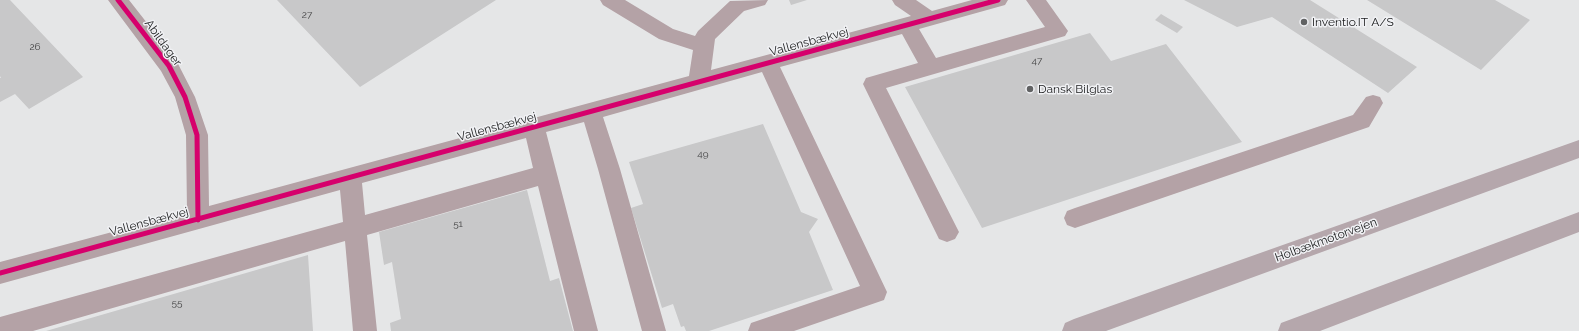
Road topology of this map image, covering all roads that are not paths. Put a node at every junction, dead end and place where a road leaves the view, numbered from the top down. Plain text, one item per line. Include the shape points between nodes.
1 (118, 0) edge
2 (610, 0) edge
3 (758, 0) edge
4 (902, 0) edge
5 (998, 0) edge
6 (1036, 0) edge
7 (929, 19) junction
8 (907, 25) junction
9 (704, 46) junction
10 (768, 63) junction
11 (931, 67) junction
12 (699, 82) junction
13 (1374, 103) dead end
14 (591, 112) junction
15 (534, 127) junction
16 (1579, 149) edge
17 (546, 174) junction
18 (350, 178) junction
19 (1075, 218) dead end
20 (198, 220) junction
21 (1579, 222) edge
22 (355, 228) junction
23 (947, 232) dead end
24 (0, 273) edge
25 (0, 329) edge
26 (365, 331) edge
27 (586, 331) edge
28 (654, 331) edge
29 (760, 331) edge
30 (1074, 331) edge
31 (1290, 331) edge

1 - 20 street, Abildager via 169,66 185,97 197,135
2 - 9 street via 666,34
3 - 9 street via 737,6 705,36
4 - 7 street
5 - 7 street, Vallensbækvej
6 - 11 street via 1058,31
7 - 8 street, Vallensbækvej
8 - 10 street, Vallensbækvej
8 - 11 street
9 - 12 street
10 - 12 street, Vallensbækvej
10 - 29 street via 875,292
11 - 23 street via 873,84
12 - 14 street, Vallensbækvej
13 - 19 street via 1361,121
14 - 15 street, Vallensbækvej
14 - 28 street
15 - 17 street
15 - 18 street, Vallensbækvej
16 - 30 highway, Holbækmotorvejen
17 - 22 street
17 - 27 street
18 - 20 street, Vallensbækvej
18 - 22 street
20 - 24 street, Vallensbækvej
21 - 31 highway
22 - 25 street
22 - 26 street

